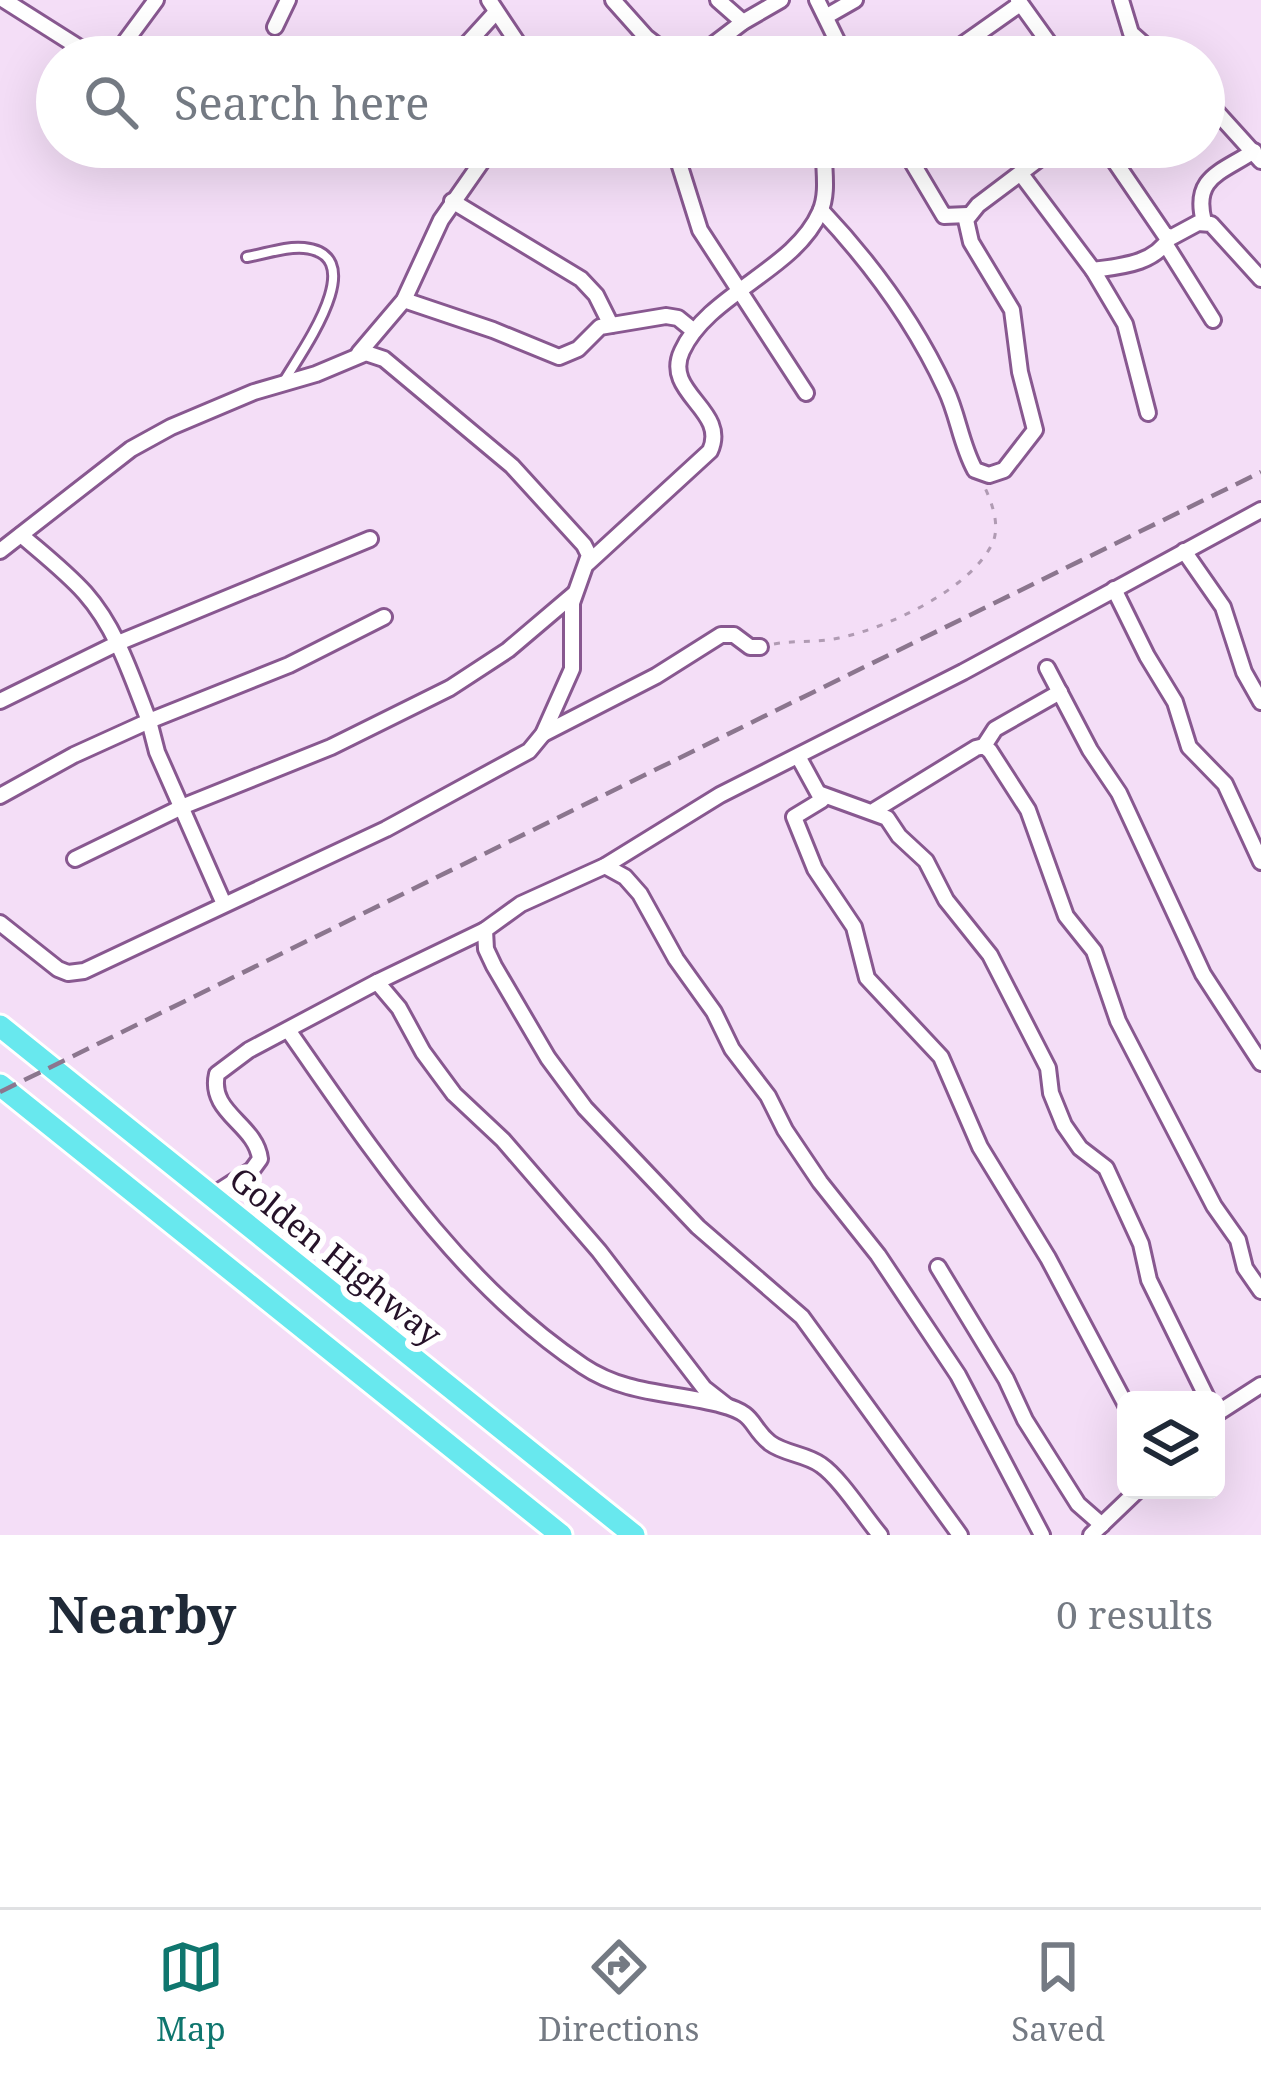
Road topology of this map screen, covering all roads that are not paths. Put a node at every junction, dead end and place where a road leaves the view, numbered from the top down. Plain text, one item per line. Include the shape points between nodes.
1 (4, 0) edge
2 (288, 0) edge
3 (614, 0) edge
4 (718, 0) edge
5 (781, 0) edge
6 (817, 0) edge
7 (855, 0) edge
8 (1120, 0) edge
9 (152, 1) edge
10 (1019, 2) edge
11 (492, 6) edge
12 (827, 16) junction
13 (742, 22) junction
14 (274, 27) dead end
15 (61, 36) edge
16 (129, 36) edge
17 (470, 36) edge
18 (513, 36) edge
19 (645, 36) edge
20 (724, 36) edge
21 (836, 36) edge
22 (973, 36) edge
23 (1044, 36) edge
24 (1134, 36) edge
25 (1225, 121) edge
26 (1257, 156) edge
27 (476, 168) edge
28 (680, 168) edge
29 (823, 168) edge
30 (916, 168) edge
31 (1029, 168) edge
32 (1120, 168) edge
33 (1022, 174) junction
34 (452, 201) junction
35 (821, 211) junction
36 (968, 215) junction
37 (1204, 222) junction
38 (1168, 241) junction
39 (247, 257) dead end
40 (1093, 270) junction
41 (1261, 279) edge
42 (742, 290) junction
43 (404, 300) junction
44 (1213, 320) dead end
45 (611, 325) junction
46 (694, 331) junction
47 (359, 353) junction
48 (283, 385) junction
49 (806, 392) dead end
50 (1148, 413) dead end
51 (1261, 510) edge
52 (21, 536) junction
53 (370, 539) dead end
54 (0, 550) edge
55 (1184, 551) junction
56 (588, 563) junction
57 (1114, 589) junction
58 (574, 594) junction
59 (384, 617) dead end
60 (118, 643) junction
61 (760, 647) road end
62 (1047, 668) dead end
63 (1060, 692) junction
64 (0, 701) edge
65 (1261, 702) edge
66 (149, 722) junction
67 (543, 734) junction
68 (984, 746) junction
69 (799, 758) junction
70 (821, 794) junction
71 (0, 796) edge
72 (184, 806) junction
73 (875, 810) junction
74 (75, 859) dead end
75 (1261, 862) edge
76 (605, 866) junction
77 (224, 904) junction
78 (0, 922) edge
79 (485, 930) junction
80 (376, 982) junction
81 (0, 1026) edge
82 (289, 1030) junction
83 (1261, 1064) edge
84 (0, 1085) edge
85 (210, 1197) junction
86 (938, 1267) dead end
87 (1261, 1291) edge
88 (1261, 1385) edge
89 (1118, 1391) edge
90 (1204, 1391) edge
91 (727, 1406) junction
92 (1225, 1408) edge
93 (1129, 1499) edge
94 (1096, 1530) edge
95 (561, 1535) edge
96 (634, 1535) edge
97 (880, 1535) edge
98 (960, 1535) edge
99 (1042, 1535) edge

1 - 15 street
2 - 14 street
3 - 19 street
4 - 13 street
5 - 13 street
6 - 12 street
7 - 12 street
8 - 24 street
9 - 16 street
10 - 22 street
10 - 23 street
11 - 17 street
11 - 18 street
12 - 21 street
13 - 20 street
25 - 26 street
26 - 37 street via 1202,188
27 - 34 street
28 - 42 street via 694,217
29 - 35 street
30 - 36 street via 944,215
31 - 33 street
32 - 38 street
33 - 36 street
33 - 40 street
34 - 43 street
34 - 45 street via 581,278
35 - 36 street via 864,259 928,356 975,470 988,475 1004,470 1035,430 1012,310 966,231
35 - 42 street
37 - 38 street
37 - 41 street
38 - 40 street via 1148,259
38 - 44 street
39 - 48 lane via 309,248 334,275 331,298
40 - 50 street via 1125,324
42 - 46 street
42 - 49 street
43 - 45 street via 559,357
43 - 47 street
45 - 46 street via 666,316
46 - 56 street via 677,364 680,381 710,420 714,443
47 - 48 street
47 - 56 street via 384,359 512,466 584,545
48 - 52 street via 219,405 130,449
51 - 55 street
52 - 54 street
52 - 60 street via 87,595
53 - 60 street
55 - 57 street
55 - 65 street via 1223,607
56 - 58 street
57 - 69 street
57 - 75 street via 1190,747 1225,784
58 - 67 street via 572,669
58 - 72 street via 450,688
59 - 66 street
60 - 64 street
60 - 66 street
61 - 67 street via 721,635
62 - 63 street
63 - 68 street via 995,729
63 - 83 street via 1119,793 1203,974
66 - 71 street
66 - 72 street
67 - 77 street via 529,751 456,793
68 - 73 street
68 - 87 street via 1028,811 1066,916 1094,951 1118,1021
69 - 70 street
69 - 76 street via 720,795
70 - 73 street
70 - 89 street via 793,820 854,927 867,978 941,1057 980,1147
72 - 74 street
72 - 77 street
73 - 90 street via 926,861 990,955 1048,1067 1064,1125 1106,1168
76 - 79 street
76 - 99 street via 640,894 784,1130 947,1358
77 - 78 street via 77,973 58,969
79 - 80 street
79 - 98 street via 494,966 585,1108 698,1227 802,1317
80 - 82 street
80 - 91 street via 454,1094
81 - 85 main road, Golden Highway
82 - 85 street via 217,1074 221,1104 260,1159
82 - 91 street via 416,1209 530,1324 609,1380
84 - 95 main road
85 - 96 main road, Golden Highway
86 - 94 street
88 - 92 street
91 - 97 street via 751,1416 768,1442 821,1465
93 - 94 street

